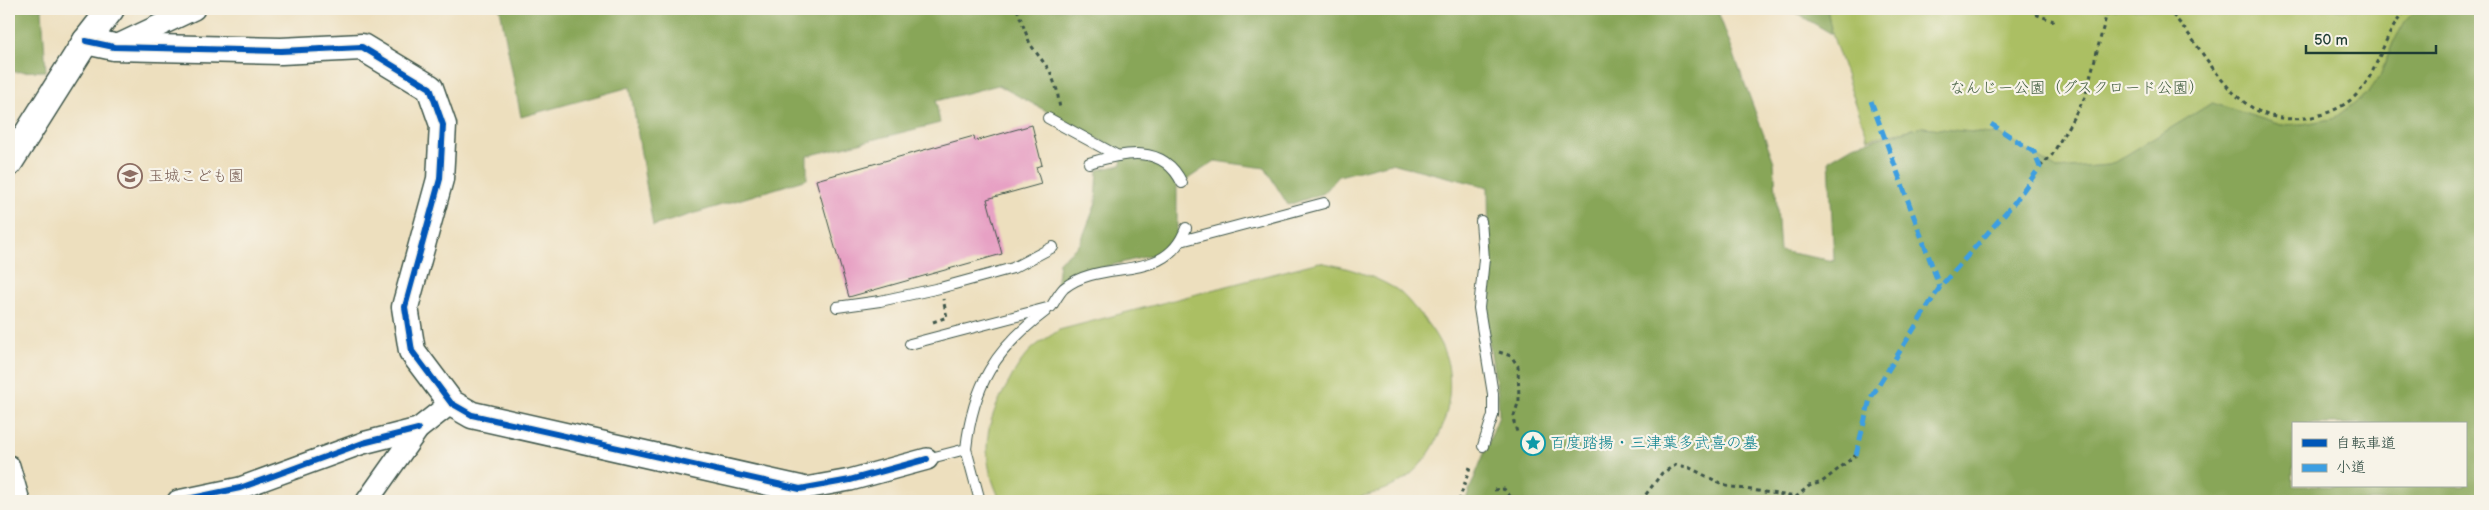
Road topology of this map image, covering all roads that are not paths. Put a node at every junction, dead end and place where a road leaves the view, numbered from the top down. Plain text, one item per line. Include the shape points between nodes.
1 (111, 9) edge
2 (194, 9) edge
3 (86, 40) junction
4 (114, 47) junction
5 (1051, 119) road end
6 (1118, 156) junction
7 (9, 163) edge
8 (1088, 163) dead end
9 (1182, 183) dead end
10 (1324, 203) dead end
11 (1482, 220) dead end
12 (1186, 228) dead end
13 (1182, 241) junction
14 (1053, 247) dead end
15 (836, 307) dead end
16 (1051, 307) junction
17 (910, 344) dead end
18 (451, 404) junction
19 (418, 429) junction
20 (1483, 446) dead end
21 (966, 449) junction
22 (927, 459) joint
23 (9, 466) edge
24 (796, 495) edge
25 (19, 501) edge
26 (178, 501) edge
27 (367, 501) edge
28 (980, 501) edge

1 - 3 street
2 - 4 street
3 - 4 street
3 - 7 street
4 - 18 street via 281,51 362,47 430,88 443,125 440,179 405,306 412,351
5 - 6 lane
6 - 8 lane
6 - 9 lane via 1145,153 1163,160
10 - 13 lane
11 - 20 lane via 1484,259 1478,308 1493,394 1493,415
12 - 13 lane
13 - 16 lane via 1171,254 1158,261 1081,279 1064,289
14 - 15 lane via 1013,268 940,288
16 - 17 lane
16 - 21 lane via 1010,342 993,362 978,390 969,419
18 - 19 street
18 - 24 street via 472,415
19 - 26 street via 363,443 240,488
19 - 27 street
21 - 22 lane
21 - 28 lane
22 - 24 street
23 - 25 street

